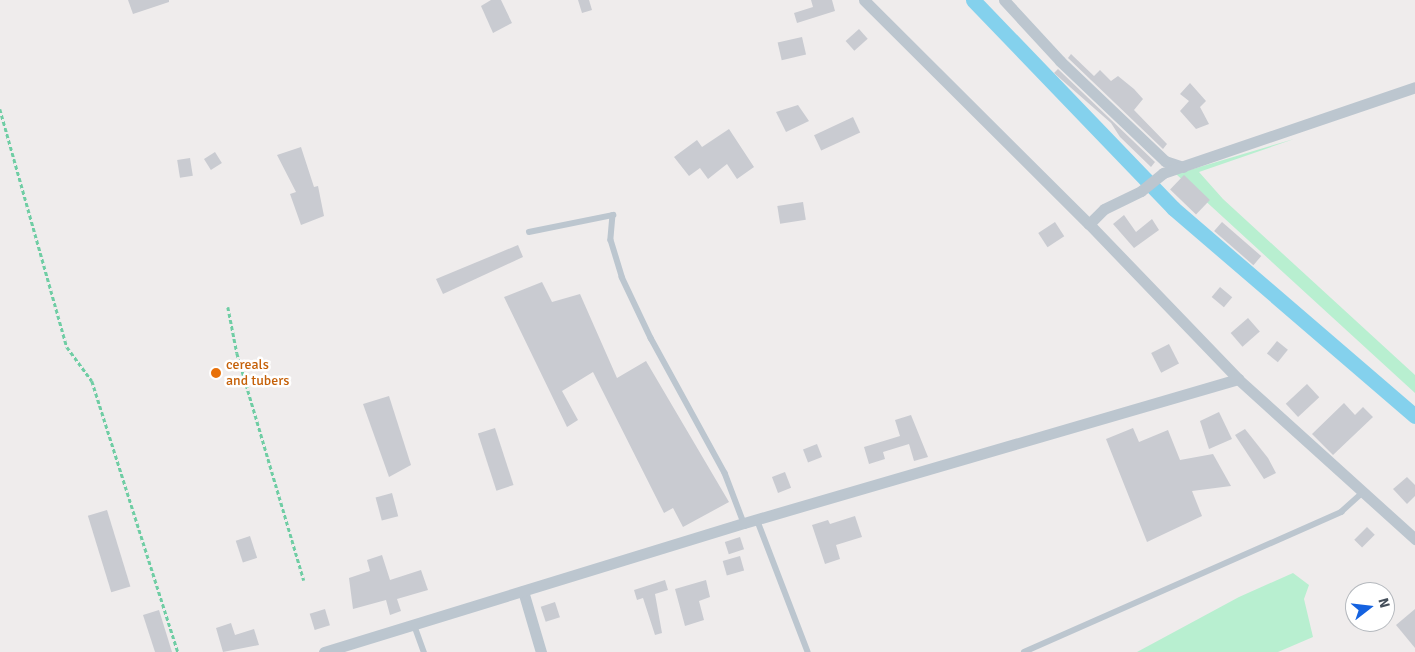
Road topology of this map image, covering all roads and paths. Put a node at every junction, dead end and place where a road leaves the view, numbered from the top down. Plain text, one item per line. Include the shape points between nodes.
1 (864, 0) edge
2 (1004, 0) edge
3 (1415, 87) edge
4 (0, 109) edge
5 (1183, 167) junction
6 (1089, 224) junction
7 (529, 232) dead end
8 (228, 307) dead end
9 (1238, 379) junction
10 (1362, 493) junction
11 (757, 519) junction
12 (744, 523) junction
13 (1415, 539) edge
14 (304, 580) dead end
15 (523, 591) junction
16 (414, 624) junction
17 (178, 652) edge
18 (324, 652) edge
19 (424, 652) edge
20 (541, 652) edge
21 (808, 652) edge
22 (1024, 652) edge

1 - 6 street
2 - 5 street via 1060,61 1165,161
3 - 5 street
4 - 17 path via 67,347 92,381
5 - 6 street via 1163,173 1142,191 1104,210
6 - 9 street
7 - 12 lane via 613,214 611,240 622,277 651,338 725,473
8 - 14 path via 237,353
9 - 10 street
9 - 11 street
10 - 13 street
10 - 22 lane via 1341,512
11 - 12 street
11 - 21 lane
12 - 15 street
15 - 16 street
15 - 20 street
16 - 18 street
16 - 19 lane

